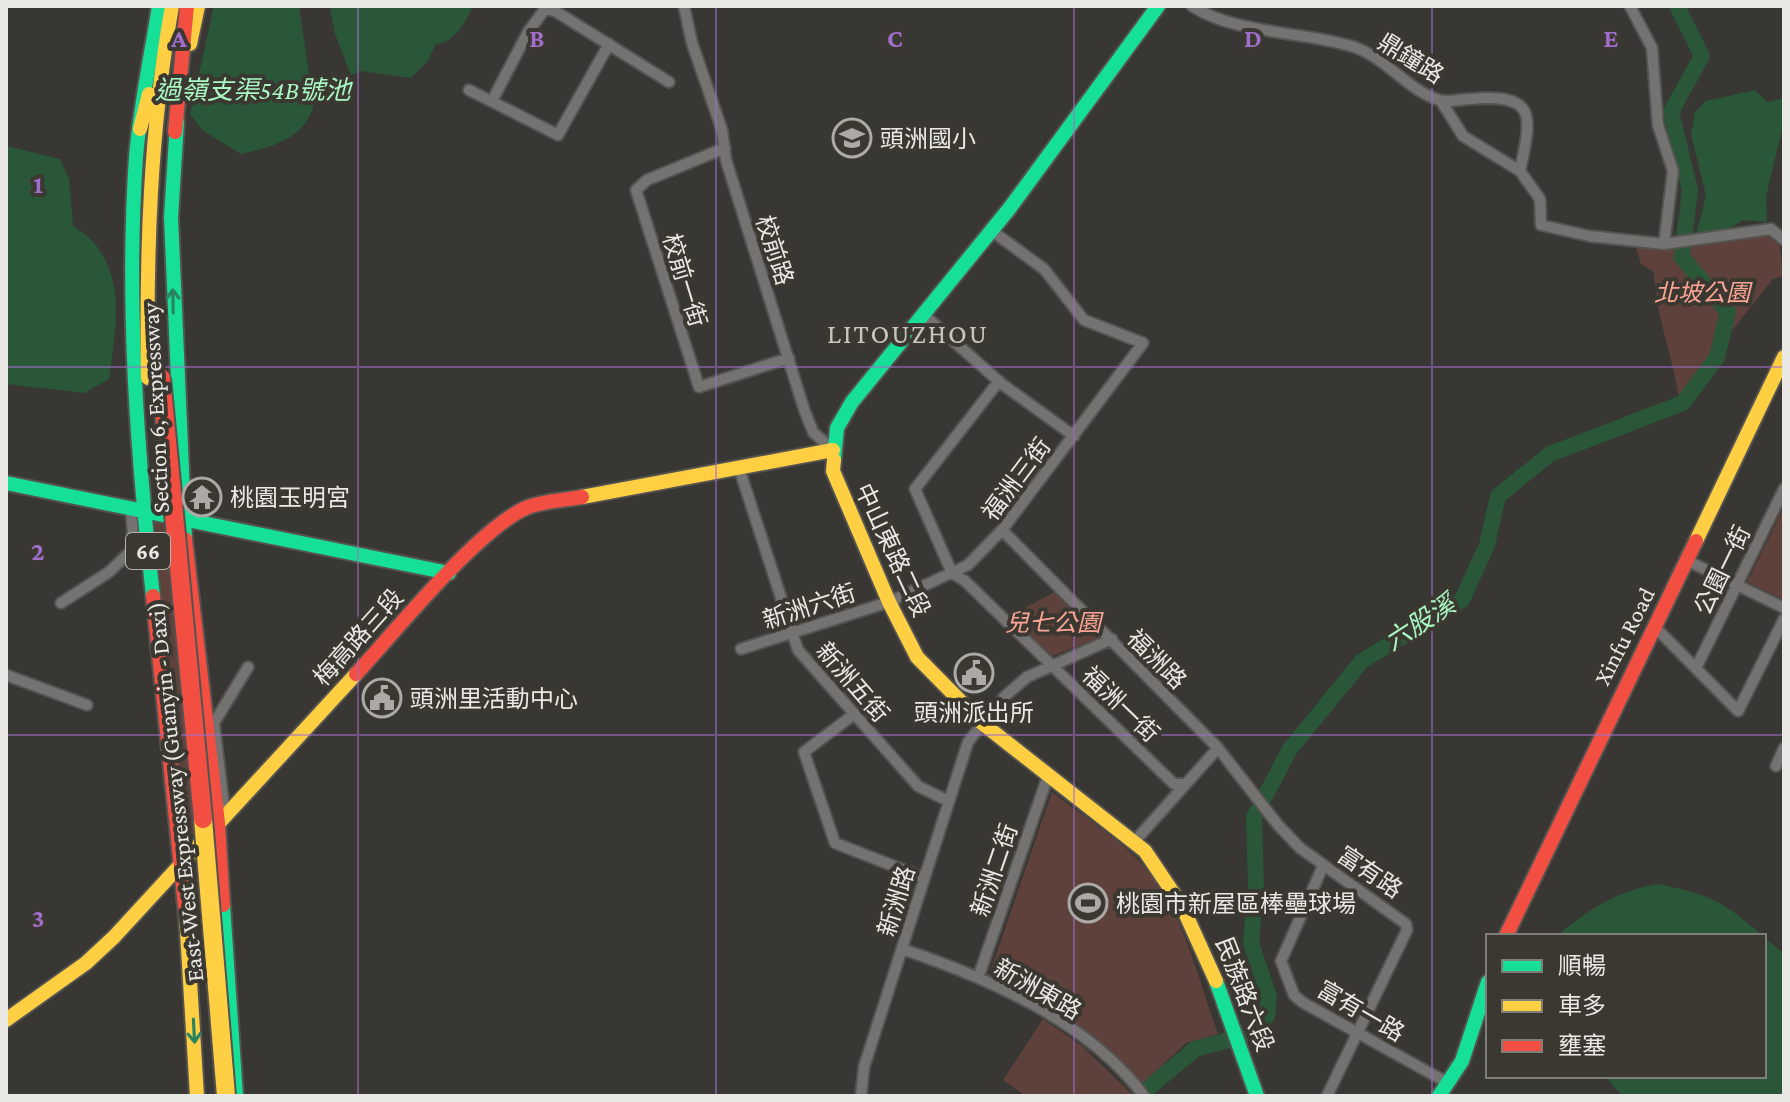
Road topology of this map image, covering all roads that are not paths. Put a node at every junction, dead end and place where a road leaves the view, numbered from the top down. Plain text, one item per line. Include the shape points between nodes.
1 (159, 6) edge
2 (172, 6) edge
3 (186, 6) edge
4 (198, 6) edge
5 (684, 6) edge
6 (1158, 6) edge
7 (1192, 6) edge
8 (1630, 6) edge
9 (609, 44) junction
10 (669, 82) dead end
11 (469, 90) dead end
12 (493, 99) junction
13 (1441, 101) junction
14 (140, 129) junction
15 (175, 132) junction
16 (725, 148) junction
17 (1520, 171) junction
18 (992, 231) junction
19 (1784, 240) edge
20 (1664, 244) junction
21 (923, 314) junction
22 (1784, 357) edge
23 (789, 358) junction
24 (999, 381) junction
25 (1074, 436) junction
26 (833, 450) junction
27 (739, 468) junction
28 (6, 483) edge
29 (1784, 489) edge
30 (138, 510) junction
31 (183, 519) junction
32 (1002, 530) junction
33 (1688, 561) junction
34 (449, 573) junction
35 (952, 573) junction
36 (1737, 584) junction
37 (889, 602) junction
38 (61, 603) dead end
39 (1784, 608) edge
40 (1784, 619) edge
41 (1655, 627) junction
42 (793, 632) junction
43 (1112, 639) junction
44 (741, 649) dead end
45 (1052, 664) junction
46 (248, 667) dead end
47 (1696, 668) junction
48 (6, 675) edge
49 (87, 705) dead end
50 (853, 715) junction
51 (982, 723) junction
52 (1218, 748) junction
53 (1784, 748) edge
54 (1776, 766) dead end
55 (1048, 776) junction
56 (1184, 784) junction
57 (948, 801) junction
58 (222, 819) junction
59 (1134, 842) junction
60 (183, 858) junction
61 (1323, 866) junction
62 (924, 878) junction
63 (1187, 910) joint
64 (1507, 934) edge
65 (902, 949) junction
66 (978, 978) junction
67 (1486, 988) edge
68 (6, 1020) edge
69 (1356, 1033) junction
70 (1444, 1089) edge
71 (1142, 1093) edge
72 (197, 1096) edge
73 (214, 1096) edge
74 (226, 1096) edge
75 (236, 1096) edge
76 (861, 1096) edge
77 (1257, 1096) edge
78 (1327, 1096) edge

1 - 14 main road, Section 6, Expressway / 66
2 - 14 main road
2 - 73 main road, East-West Expressway (Guanyin - Daxi) / 66 via 151,157 148,378 208,981
3 - 15 main road
3 - 74 main road, East-West Expressway (Guanyin - Daxi) / 66, bridge via 163,133 157,297 172,536 219,980
4 - 15 main road, Section 6, Expressway / 66
5 - 16 street, 校前路
6 - 18 main road, 中山東路二段
7 - 13 street, 鼎鐘路 via 1225,20 1354,47
8 - 20 street via 1652,48 1658,125 1673,171
9 - 10 street
9 - 12 street via 545,9
9 - 12 street via 558,135
11 - 12 street
13 - 17 street via 1463,136
13 - 17 street, 鼎鐘路 via 1503,97 1525,111 1530,122
14 - 30 main road, Section 6, Expressway / 66 via 134,322
31 -> 15 main road, Section 6, Expressway / 66 via 173,292
16 - 23 street, 校前路
16 - 23 street, 校前一街 via 647,180 636,190 699,387
17 - 20 street via 1540,199 1541,225
18 - 21 main road, 中山東路二段
18 - 25 street, 福洲三街 via 1044,269 1084,320 1143,343
19 - 20 street via 1771,229
21 - 24 street
21 - 26 main road, 中山東路二段 via 852,402 837,428
22 - 33 main road, Xinfu Road
23 - 26 street, 校前路 via 813,432
24 - 25 street
24 - 35 street, 福洲一街 via 915,489
25 - 32 street, 福洲三街
26 - 27 main road, 梅高路三段
26 - 37 main road, 中山東路二段 via 838,488
27 - 34 main road, 梅高路三段 via 528,507 482,538
27 - 42 street, 新洲五街
28 - 30 main road
29 - 36 street, 公園一街
30 - 31 main road
30 - 38 street via 134,548 109,572
30 - 60 main road, Section 6, Expressway / 66
31 - 34 main road
31 - 58 main road, Section 6, Expressway / 66
32 - 35 street, 福洲三街 via 968,565
32 - 43 street
33 - 36 street
33 - 41 main road, Xinfu Road
34 - 58 main road, 梅高路三段
35 - 37 street, 福洲三街
35 - 45 street, 福洲一街
36 - 39 street
36 - 47 street, 公園一街
37 - 42 street, 新洲六街
37 - 51 main road, 中山東路二段 via 923,665
40 - 47 street via 1738,711
41 - 47 street
41 - 64 main road, Xinfu Road
42 - 44 street, 新洲六街
42 - 50 street, 新洲五街 via 805,659
43 - 45 street, 福洲路
43 - 52 street, 福洲路
45 - 51 street, 福洲路 via 1016,685
45 - 56 street, 福洲一街 via 1174,784
46 - 58 street via 214,723
48 - 49 street
50 - 57 street, 新洲五街 via 918,786
50 - 62 street via 804,752 835,843
51 - 55 main road, 中山東路二段
51 - 57 street, 新洲路 via 968,742
52 - 56 street
52 - 61 street, 富有路 via 1278,825
53 - 54 street
55 - 59 main road, 中山東路二段
55 - 66 street, 新洲二街
56 - 59 street
57 - 62 street, 新洲路
58 - 60 main road, 梅高路三段
58 - 75 main road, Section 6, Expressway / 66
59 - 63 main road, 中山東路二段 via 1167,877
60 - 68 main road, 梅高路三段 via 86,963
60 -> 72 main road, Section 6, Expressway / 66
61 - 69 street, 富有一路 via 1281,961 1294,995
61 - 69 street, 富有路 via 1406,924
62 - 65 street, 新洲路
63 - 77 main road, 民族路六段
65 - 66 street, 新洲東路
65 - 76 street, 新洲路 via 864,1067
66 - 71 street, 新洲東路 via 1057,1019 1100,1051
67 - 70 main road via 1462,1061
69 - 70 street, 富有一路
69 - 78 street, 富有路

